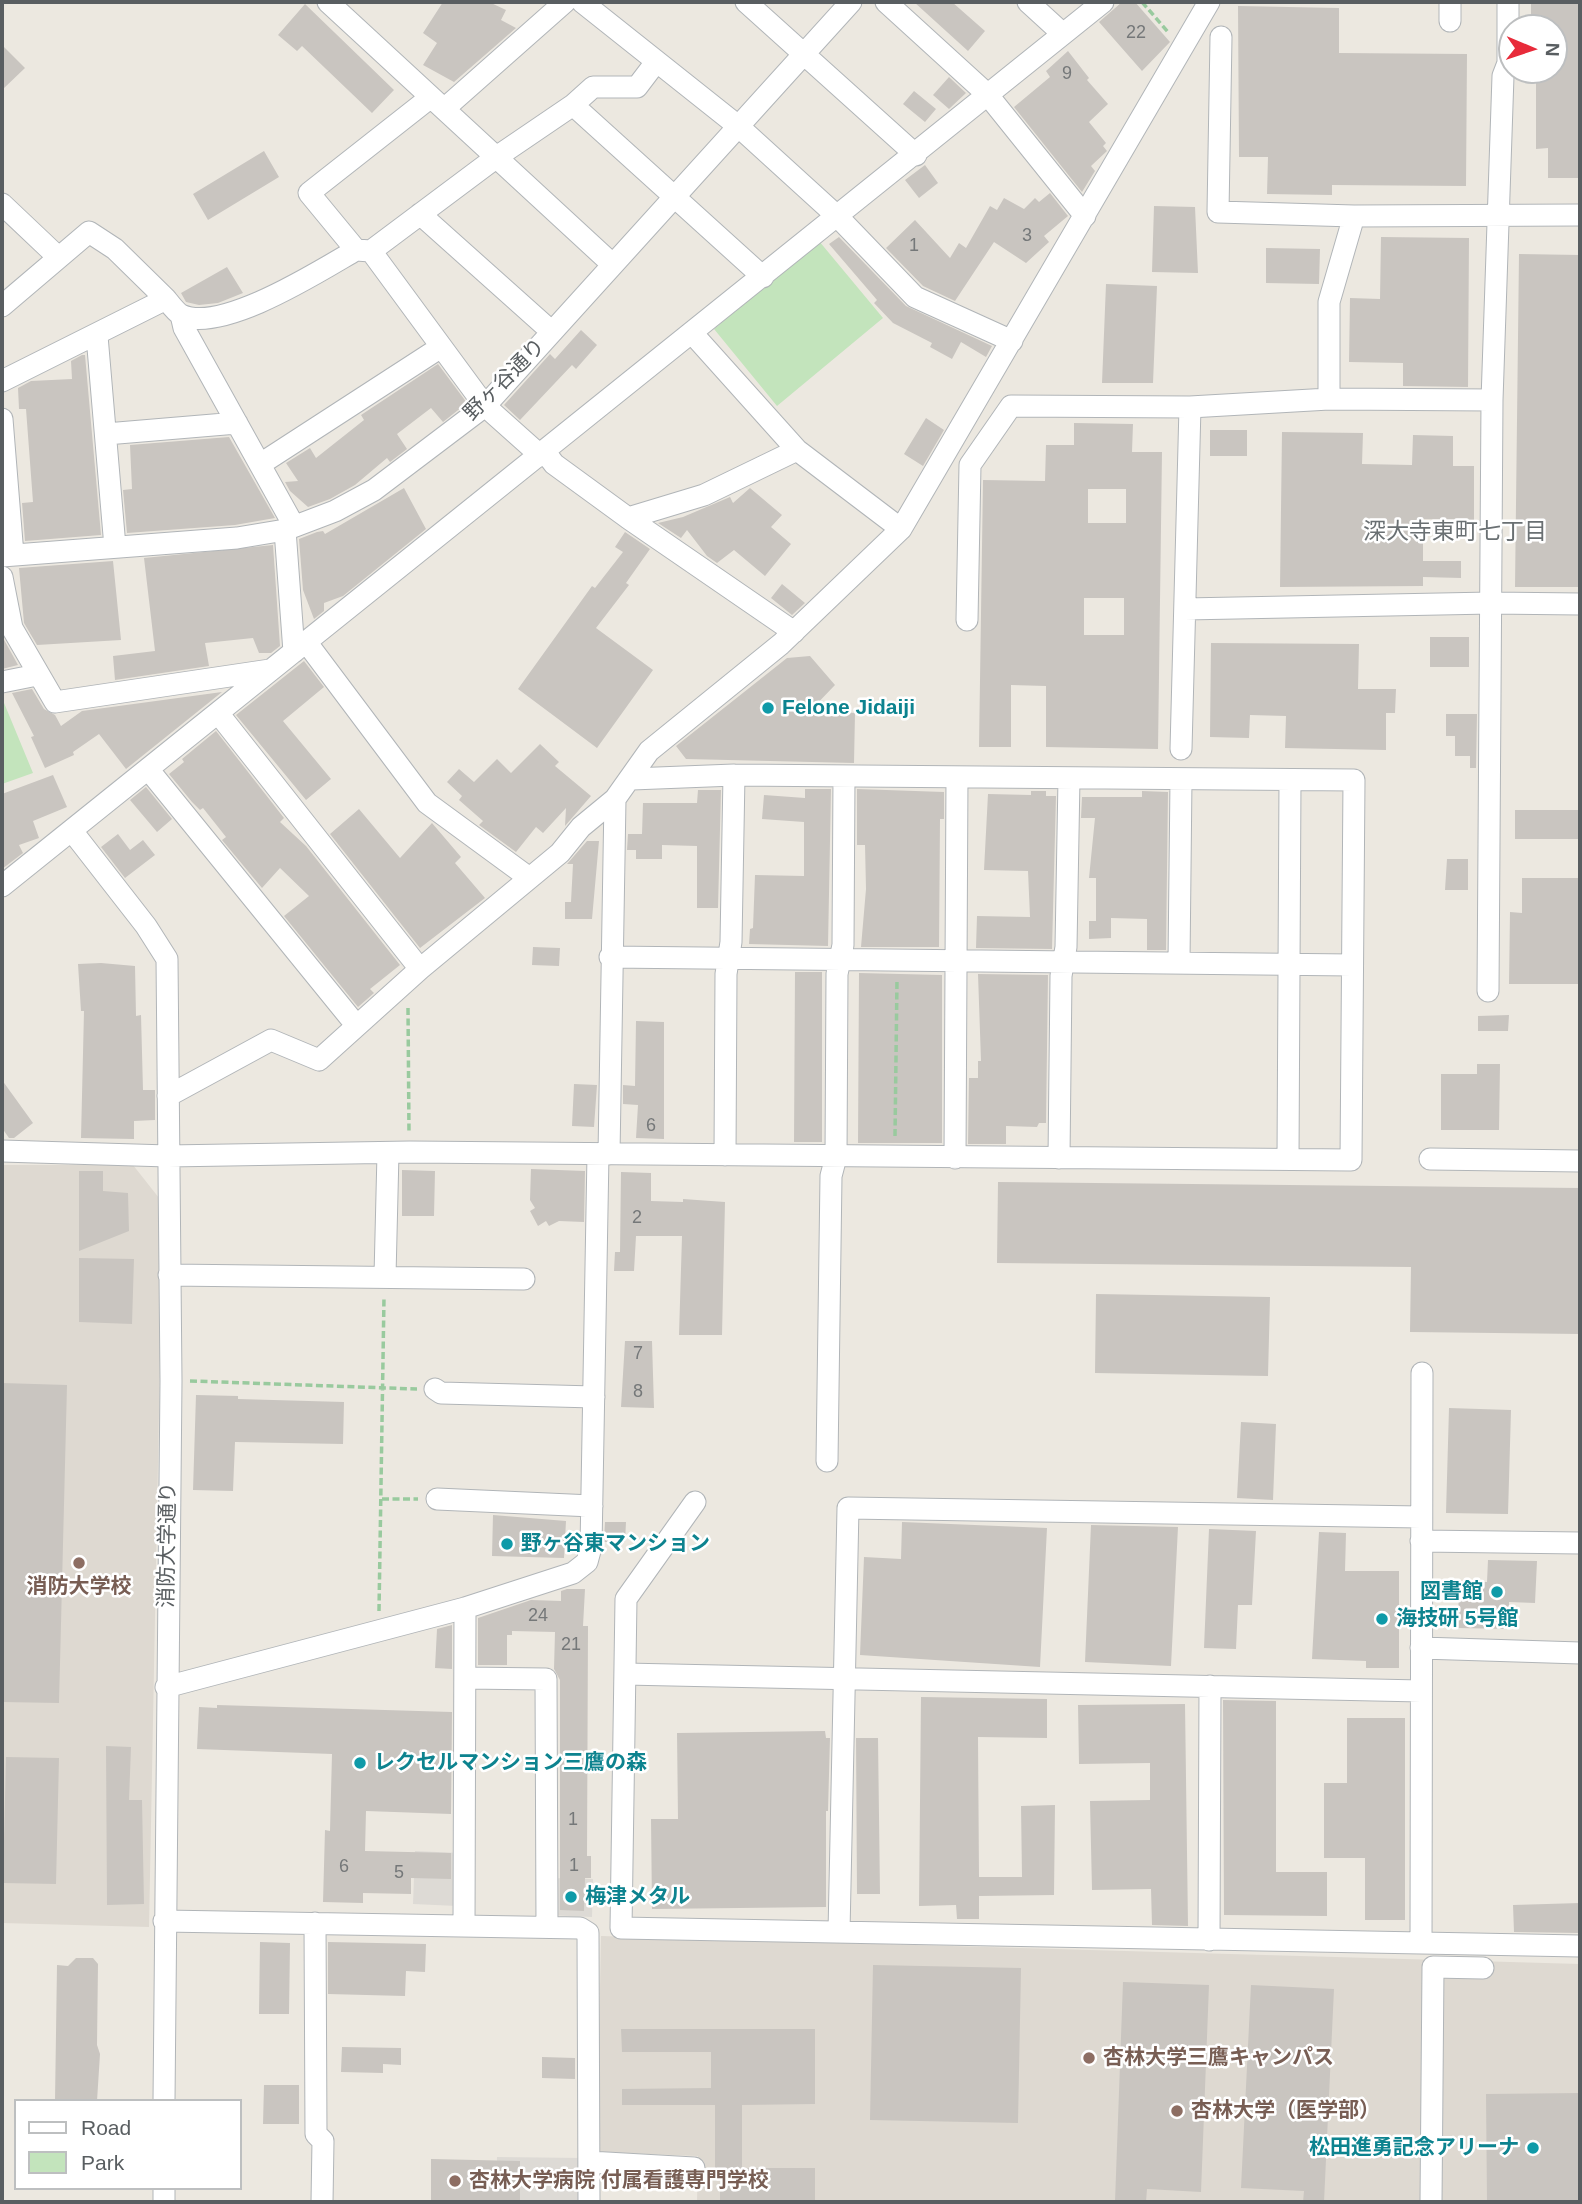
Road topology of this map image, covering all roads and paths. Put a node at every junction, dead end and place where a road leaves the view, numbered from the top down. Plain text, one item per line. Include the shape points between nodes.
1 (328, 2) edge
2 (565, 2) edge
3 (582, 2) edge
4 (746, 2) edge
5 (851, 2) edge
6 (886, 2) edge
7 (1028, 2) edge
8 (1103, 2) edge
9 (1142, 2) edge
10 (1209, 2) edge
11 (1508, 2) edge
12 (1063, 34) junction
13 (1221, 37) dead end
14 (1182, 49) junction
15 (804, 54) junction
16 (656, 62) junction
17 (987, 94) junction
18 (438, 103) junction
19 (573, 105) junction
20 (738, 126) junction
21 (916, 155) junction
22 (498, 156) junction
23 (674, 197) junction
24 (2, 204) edge
25 (420, 214) junction
26 (1580, 215) edge
27 (1085, 216) junction
28 (1353, 216) junction
29 (1499, 216) junction
30 (838, 217) junction
31 (364, 250) junction
32 (58, 257) junction
33 (612, 264) junction
34 (763, 277) junction
35 (166, 299) junction
36 (2, 306) edge
37 (181, 315) junction
38 (552, 332) junction
39 (692, 333) junction
40 (97, 336) junction
41 (1012, 341) junction
42 (441, 347) junction
43 (2, 381) edge
44 (1329, 400) junction
45 (1492, 400) junction
46 (485, 406) junction
47 (1190, 407) junction
48 (2, 419) edge
49 (237, 423) junction
50 (106, 434) junction
51 (797, 450) junction
52 (543, 454) junction
53 (261, 463) junction
54 (628, 518) junction
55 (289, 528) junction
56 (901, 529) junction
57 (116, 547) junction
58 (8, 556) edge
59 (2, 577) edge
60 (1491, 603) junction
61 (1580, 604) edge
62 (1185, 609) junction
63 (967, 620) dead end
64 (794, 632) junction
65 (300, 647) junction
66 (272, 670) junction
67 (37, 675) junction
68 (2, 682) edge
69 (218, 713) junction
70 (1181, 749) dead end
71 (148, 769) junction
72 (734, 775) junction
73 (844, 776) junction
74 (957, 777) junction
75 (1069, 778) junction
76 (632, 779) junction
77 (1181, 779) junction
78 (1290, 780) junction
79 (615, 799) junction
80 (72, 831) junction
81 (528, 877) junction
82 (2, 886) edge
83 (610, 957) junction
84 (728, 958) junction
85 (840, 960) junction
86 (897, 960) junction
87 (956, 960) junction
88 (1063, 961) junction
89 (1179, 962) junction
90 (1289, 964) junction
91 (1352, 965) junction
92 (414, 975) junction
93 (1488, 991) dead end
94 (356, 1025) junction
95 (168, 1096) junction
96 (2, 1151) edge
97 (410, 1152) junction
98 (388, 1153) junction
99 (603, 1154) junction
100 (724, 1155) junction
101 (168, 1156) junction
102 (836, 1157) junction
103 (894, 1157) junction
104 (955, 1158) junction
105 (1059, 1158) junction
106 (1288, 1159) junction
107 (1430, 1159) dead end
108 (1580, 1161) edge
109 (169, 1275) junction
110 (385, 1276) junction
111 (524, 1279) dead end
112 (1422, 1373) dead end
113 (171, 1381) junction
114 (383, 1389) junction
115 (435, 1389) joint
116 (594, 1397) junction
117 (827, 1461) dead end
118 (382, 1499) junction
119 (438, 1499) joint
120 (695, 1502) dead end
121 (592, 1506) junction
122 (1421, 1517) junction
123 (1420, 1541) junction
124 (1580, 1543) edge
125 (466, 1608) junction
126 (378, 1631) junction
127 (1421, 1648) junction
128 (1580, 1653) edge
129 (625, 1674) junction
130 (465, 1678) junction
131 (845, 1678) junction
132 (1210, 1686) junction
133 (166, 1687) junction
134 (1421, 1691) junction
135 (164, 1921) junction
136 (315, 1923) junction
137 (464, 1926) junction
138 (547, 1927) junction
139 (839, 1932) junction
140 (1209, 1940) junction
141 (1421, 1943) junction
142 (1580, 1946) edge
143 (1483, 1968) dead end
144 (164, 2099) edge
145 (589, 2161) junction
146 (694, 2168) dead end
147 (322, 2202) edge
148 (589, 2202) edge
149 (1431, 2202) edge

1 - 18 street
2 - 18 street
3 - 16 street
4 - 15 street
5 - 15 street, 野ヶ谷通り
6 - 17 street
7 - 12 street
8 - 12 street
9 - 14 path
10 - 14 street
11 - 29 street
12 - 17 street
13 - 28 street via 1218,212
14 - 27 street
15 - 20 street, 野ヶ谷通り
15 - 21 street
16 - 19 street via 637,87 593,87
16 - 20 street
17 - 21 street
17 - 27 street
18 - 22 street
18 - 31 street via 309,193
19 - 22 street
19 - 23 street
20 - 23 street, 野ヶ谷通り
20 - 30 street
21 - 30 street
22 - 25 street
22 - 33 street
23 - 33 street, 野ヶ谷通り
23 - 34 street
24 - 32 street
25 - 31 street
25 - 38 street
26 - 29 street
27 - 41 street
28 - 29 street
28 - 44 street via 1329,302
29 - 45 street
30 - 34 street
30 - 41 street via 915,297
31 - 37 street via 263,302 207,318
31 - 42 street
32 - 35 street via 89,232 115,249
32 - 36 street
33 - 38 street, 野ヶ谷通り
34 - 39 street
35 - 37 street
35 - 40 street
37 - 49 street
38 - 46 street, 野ヶ谷通り
39 - 51 street
39 - 52 street
40 - 43 street
40 - 50 street
41 - 56 street
42 - 46 street
42 - 53 street
44 - 45 street
44 - 47 street
45 - 60 street
46 - 52 street
46 - 55 street, 野ヶ谷通り via 374,490
47 - 62 street
47 - 63 street via 1011,406 970,465
48 - 58 street
49 - 50 street
49 - 53 street
50 - 57 street
51 - 54 street via 704,495
51 - 56 street
52 - 54 street
52 - 65 street
53 - 55 street
54 - 64 street
55 - 57 street, 野ヶ谷通り via 237,538
55 - 65 street
56 - 64 street
57 - 58 street, 野ヶ谷通り
59 - 67 street via 12,628
60 - 61 street
60 - 62 street
60 - 93 street
62 - 70 street
64 - 76 street via 649,751
65 - 66 street
65 - 81 street via 427,803
66 - 67 street via 55,702
66 - 69 street
67 - 68 street
69 - 71 street
69 - 92 street
71 - 80 street
71 - 94 street
72 - 73 street
72 - 76 street
72 - 84 street
73 - 74 street
73 - 85 street
74 - 75 street
74 - 87 street
75 - 77 street
75 - 88 street
76 - 79 street
77 - 78 street
77 - 89 street
78 - 90 street
78 - 91 street via 1354,780
79 - 81 street
79 - 83 street
80 - 82 street
80 - 95 street, 消防大学通り via 167,958
81 - 92 street
83 - 84 street
83 - 99 street
84 - 85 street
84 - 100 street
85 - 86 street
85 - 102 street
86 - 87 street
86 - 103 path
87 - 88 street
87 - 104 street
88 - 89 street
88 - 105 street
89 - 90 street
90 - 91 street
90 - 106 street
91 - 106 street via 1351,1160
92 - 94 street
92 - 97 path
94 - 95 street via 319,1060 271,1040
95 - 101 street, 消防大学通り
96 - 101 street
97 - 98 street
97 - 99 street
98 - 101 street
98 - 110 street
99 - 100 street
99 - 116 street
100 - 102 street
101 - 109 street, 消防大学通り
102 - 103 street
102 - 117 street via 831,1176
103 - 104 street
104 - 105 street
105 - 106 street
107 - 108 street
109 - 110 street
109 - 113 street, 消防大学通り
110 - 111 street
110 - 114 path
112 - 122 street
113 - 114 path
113 - 133 street, 消防大学通り
114 - 115 path
114 - 118 path
115 - 116 street via 442,1393
116 - 121 street
118 - 119 path
118 - 126 path
119 - 121 street
120 - 129 street via 626,1599
121 - 125 street via 587,1562 573,1573
122 - 123 street
122 - 131 street via 848,1508
123 - 124 street
123 - 127 street
125 - 126 street
125 - 130 street
126 - 133 street
127 - 128 street
127 - 134 street
129 - 131 street
129 - 139 street via 621,1928
130 - 137 street
130 - 138 street via 546,1679
131 - 132 street
131 - 139 street
132 - 134 street
132 - 140 street
133 - 135 street, 消防大学通り
134 - 141 street
135 - 136 street
135 - 144 street, 消防大学通り
136 - 137 street
136 - 147 street via 316,2134 323,2141
137 - 138 street
138 - 145 street via 580,1928 589,1933
139 - 140 street
140 - 141 street
141 - 142 street
143 - 149 street via 1433,1967
145 - 146 street
145 - 148 street

